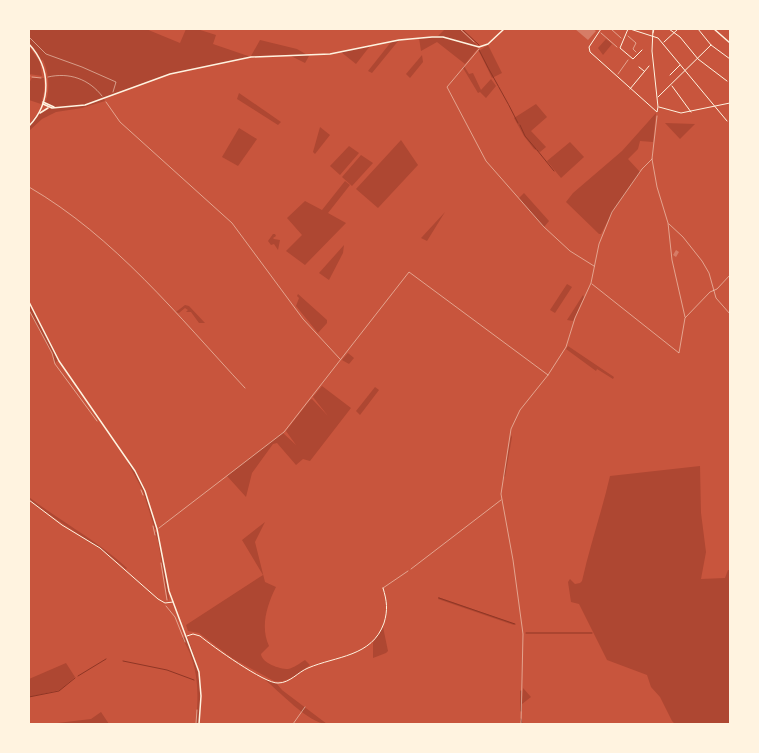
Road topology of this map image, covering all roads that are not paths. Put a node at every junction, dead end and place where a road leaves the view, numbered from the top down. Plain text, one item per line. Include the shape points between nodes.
1 (504, 29) edge
2 (600, 29) edge
3 (629, 29) edge
4 (653, 29) edge
5 (670, 29) edge
6 (678, 29) edge
7 (698, 29) edge
8 (714, 29) edge
9 (674, 33) junction
10 (652, 36) junction
11 (730, 42) edge
12 (663, 43) junction
13 (29, 44) edge
14 (711, 45) junction
15 (642, 50) dead end
16 (698, 59) junction
17 (730, 59) edge
18 (680, 65) junction
19 (649, 66) dead end
20 (639, 67) dead end
21 (644, 71) junction
22 (685, 71) junction
23 (670, 75) dead end
24 (727, 81) dead end
25 (671, 85) junction
26 (630, 89) junction
27 (657, 98) junction
28 (730, 103) edge
29 (43, 104) junction
30 (714, 106) junction
31 (658, 107) junction
32 (48, 108) junction
33 (56, 108) junction
34 (692, 112) junction
35 (38, 114) junction
36 (727, 122) dead end
37 (29, 126) edge
38 (29, 187) edge
39 (29, 302) edge
40 (245, 388) dead end
41 (29, 500) edge
42 (408, 571) road end
43 (383, 588) joint
44 (173, 602) junction
45 (187, 636) junction
46 (305, 707) dead end
47 (199, 724) edge
48 (293, 724) edge

1 - 33 main road via 488,44 479,48 443,37 432,37 399,40 330,54 250,56 170,74 85,105
2 - 26 street via 588,50
3 - 10 street
3 - 15 street via 620,48 633,59
4 - 10 street
5 - 9 street
6 - 9 street
7 - 14 street
8 - 11 main road
9 - 12 street
9 - 16 street
10 - 12 street
10 - 27 street
12 - 18 street
13 - 29 main road via 39,58 45,74
14 - 16 street
14 - 17 street
16 - 22 street
16 - 24 street
18 - 22 street
18 - 23 street
19 - 21 street
20 - 21 street
21 - 26 street
22 - 25 street
22 - 30 street
25 - 27 street
25 - 34 street
26 - 31 street via 657,112
27 - 31 street
28 - 30 street
29 - 32 main road
29 - 33 main road
29 - 35 main road
30 - 34 street
30 - 36 street
31 - 34 street via 681,113
32 - 33 main road
32 - 35 main road
35 - 37 main road
38 - 40 lane via 62,206 152,286
39 - 44 main road via 68,375 135,471 145,491 157,529 166,582
41 - 44 street via 62,525 100,548 158,599 166,603
42 - 43 lane
43 - 45 street via 387,612 374,641 352,654 307,668 284,682 274,682 238,664 200,636
44 - 45 main road
45 - 47 main road via 200,677
46 - 48 lane

